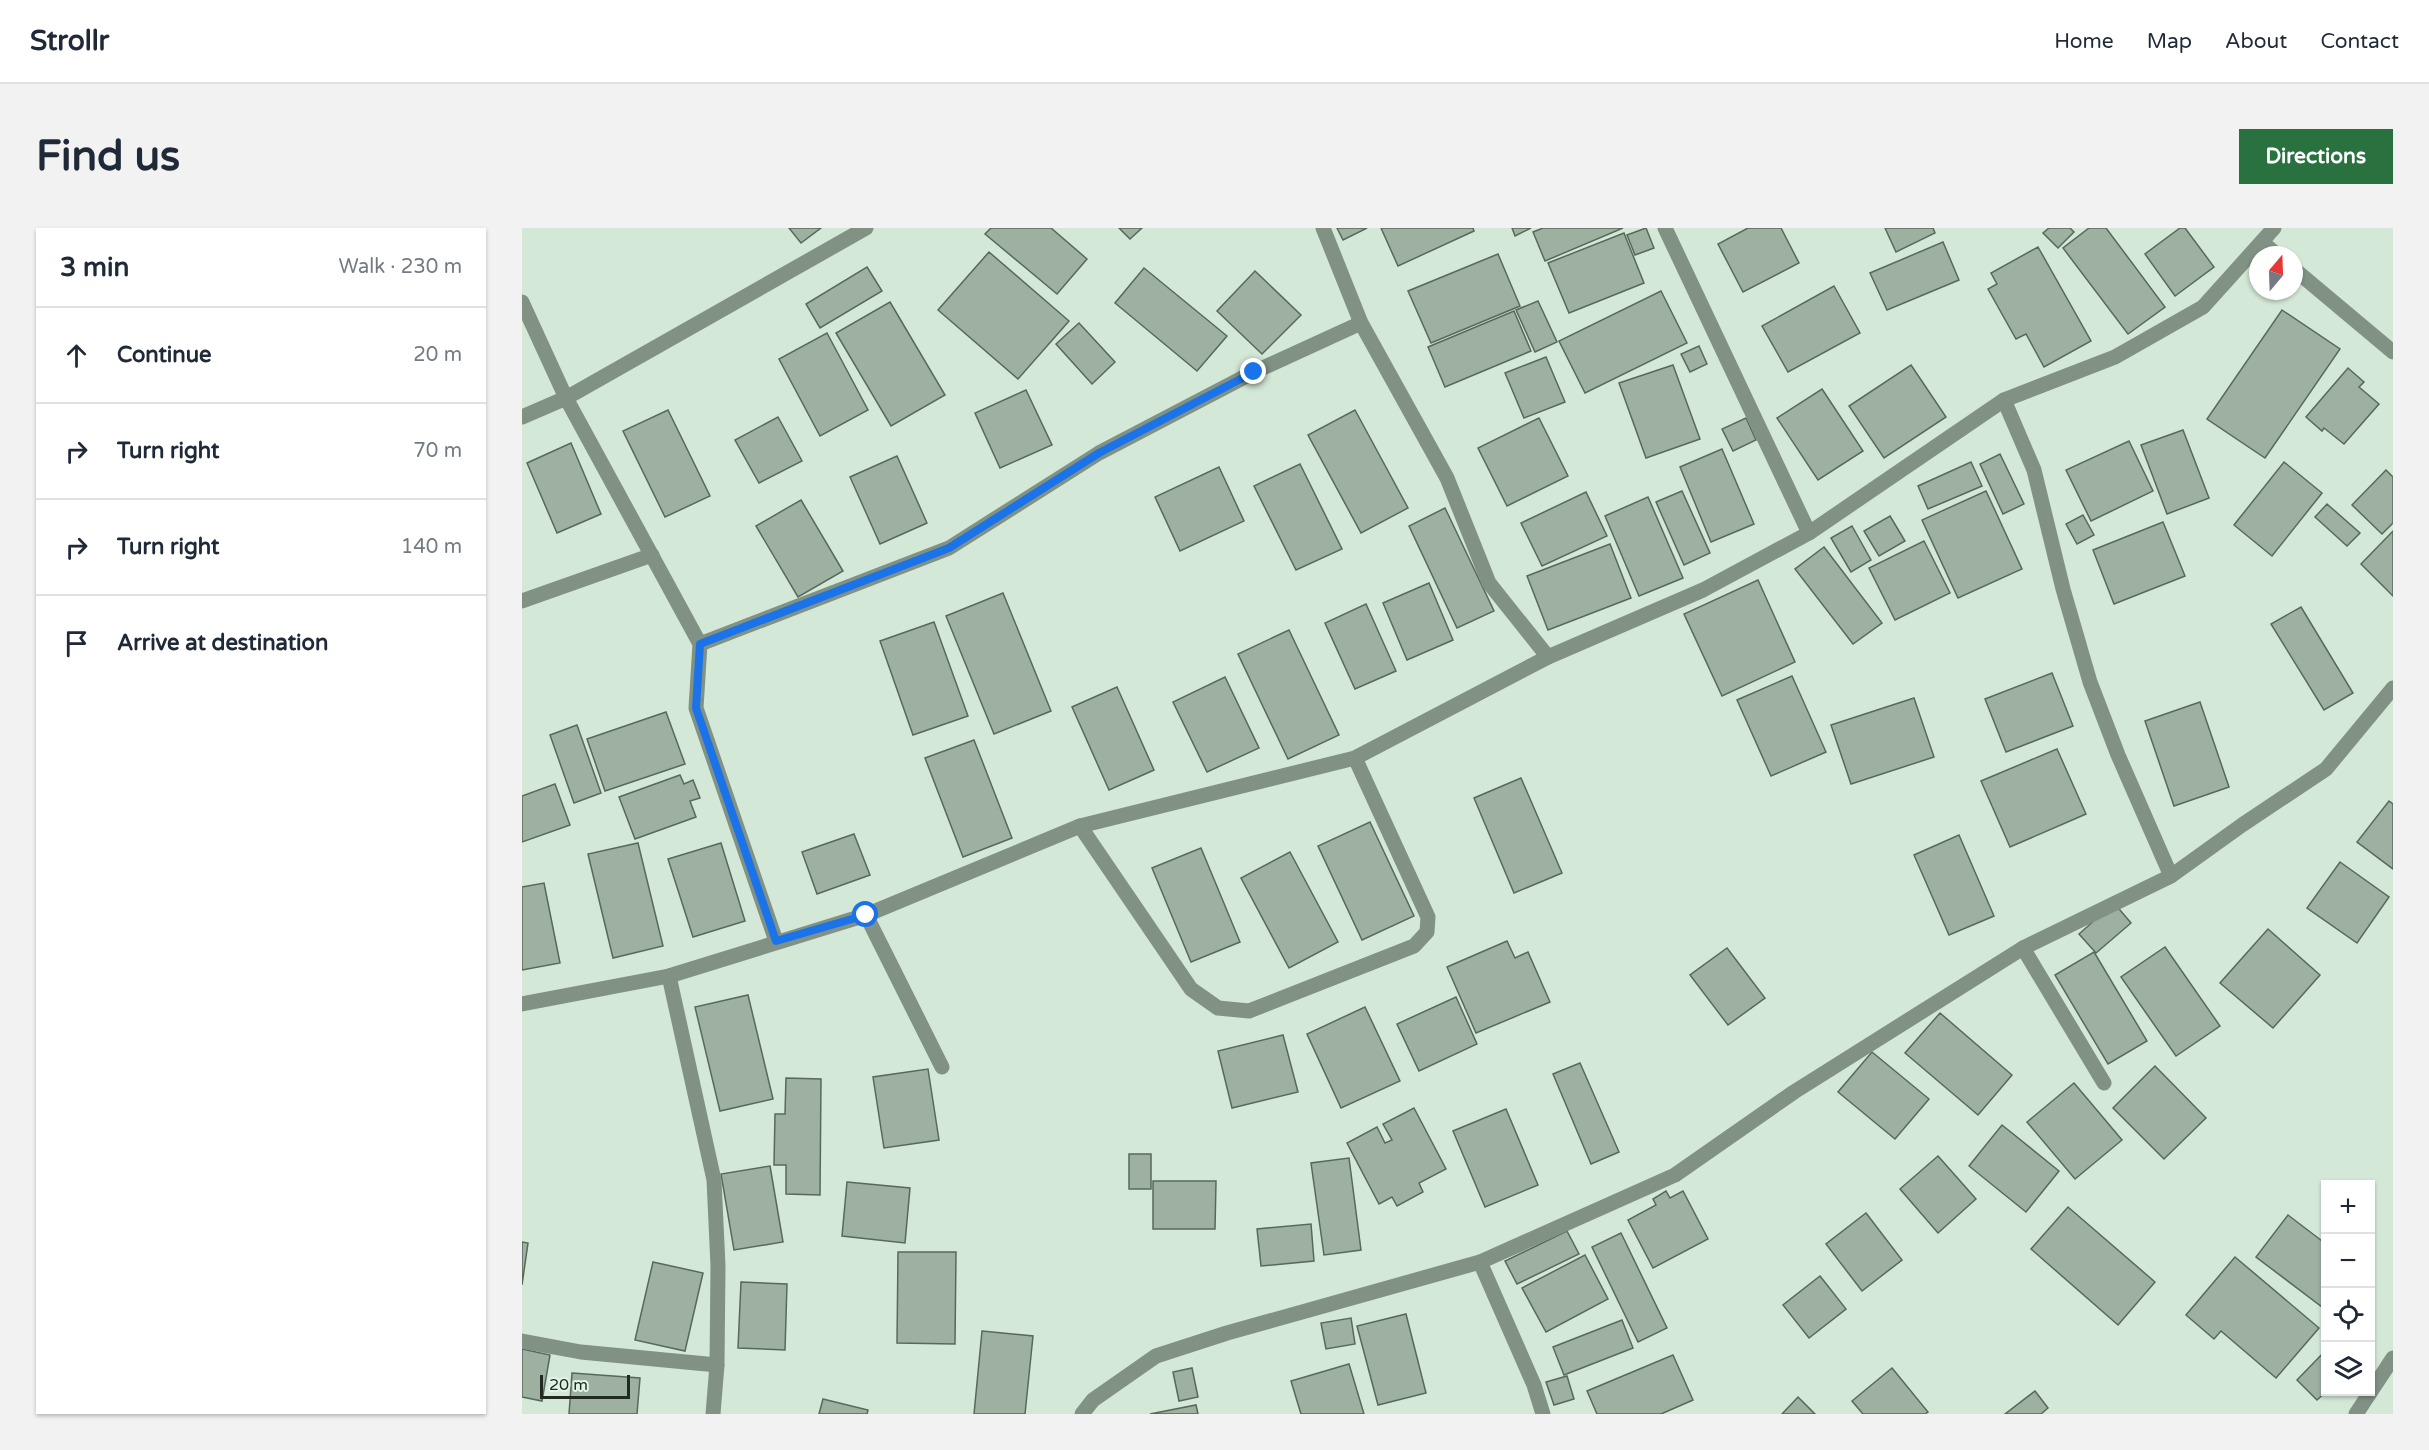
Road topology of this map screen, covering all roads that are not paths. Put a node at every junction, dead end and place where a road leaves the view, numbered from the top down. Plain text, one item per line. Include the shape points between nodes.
1 (866, 228) edge
2 (1323, 228) edge
3 (1665, 228) edge
4 (2274, 228) edge
5 (2262, 242) junction
6 (2267, 246) edge
7 (2303, 277) edge
8 (522, 302) edge
9 (1361, 323) junction
10 (2393, 352) edge
11 (566, 398) junction
12 (2004, 400) junction
13 (522, 417) edge
14 (1809, 533) junction
15 (651, 555) junction
16 (522, 601) edge
17 (700, 644) junction
18 (1548, 657) junction
19 (2393, 688) edge
20 (1355, 758) junction
21 (1080, 826) junction
22 (2171, 876) junction
23 (866, 915) junction
24 (776, 941) junction
25 (2023, 948) junction
26 (669, 976) junction
27 (522, 1004) edge
28 (942, 1067) dead end
29 (2104, 1083) dead end
30 (1480, 1262) junction
31 (522, 1341) edge
32 (2393, 1358) edge
33 (717, 1365) junction
34 (713, 1414) edge
35 (1082, 1414) edge
36 (1543, 1414) edge
37 (2356, 1414) edge

1 - 11 street
2 - 9 street
3 - 14 street
4 - 5 street
5 - 6 street
5 - 12 street via 2203,307 2115,357
7 - 10 street
8 - 11 street
9 - 17 street via 1254,372 1099,453 949,548
9 - 18 street via 1447,478 1489,583
11 - 13 street
11 - 15 street
12 - 14 street
12 - 22 street via 2034,470 2090,682
14 - 18 street via 1703,590
15 - 16 street
15 - 17 street
17 - 24 street via 696,708
18 - 20 street
19 - 22 street via 2326,769
20 - 21 street
20 - 21 street via 1428,917 1427,932 1414,946 1249,1011 1218,1008 1191,989
21 - 23 street
22 - 25 street
23 - 24 street
23 - 28 street
24 - 26 street
25 - 29 street
25 - 30 street via 1794,1092 1675,1175
26 - 27 street
26 - 33 street via 714,1180
30 - 35 street via 1156,1356 1093,1400
30 - 36 street
31 - 33 street via 581,1352
32 - 37 street
33 - 34 street

